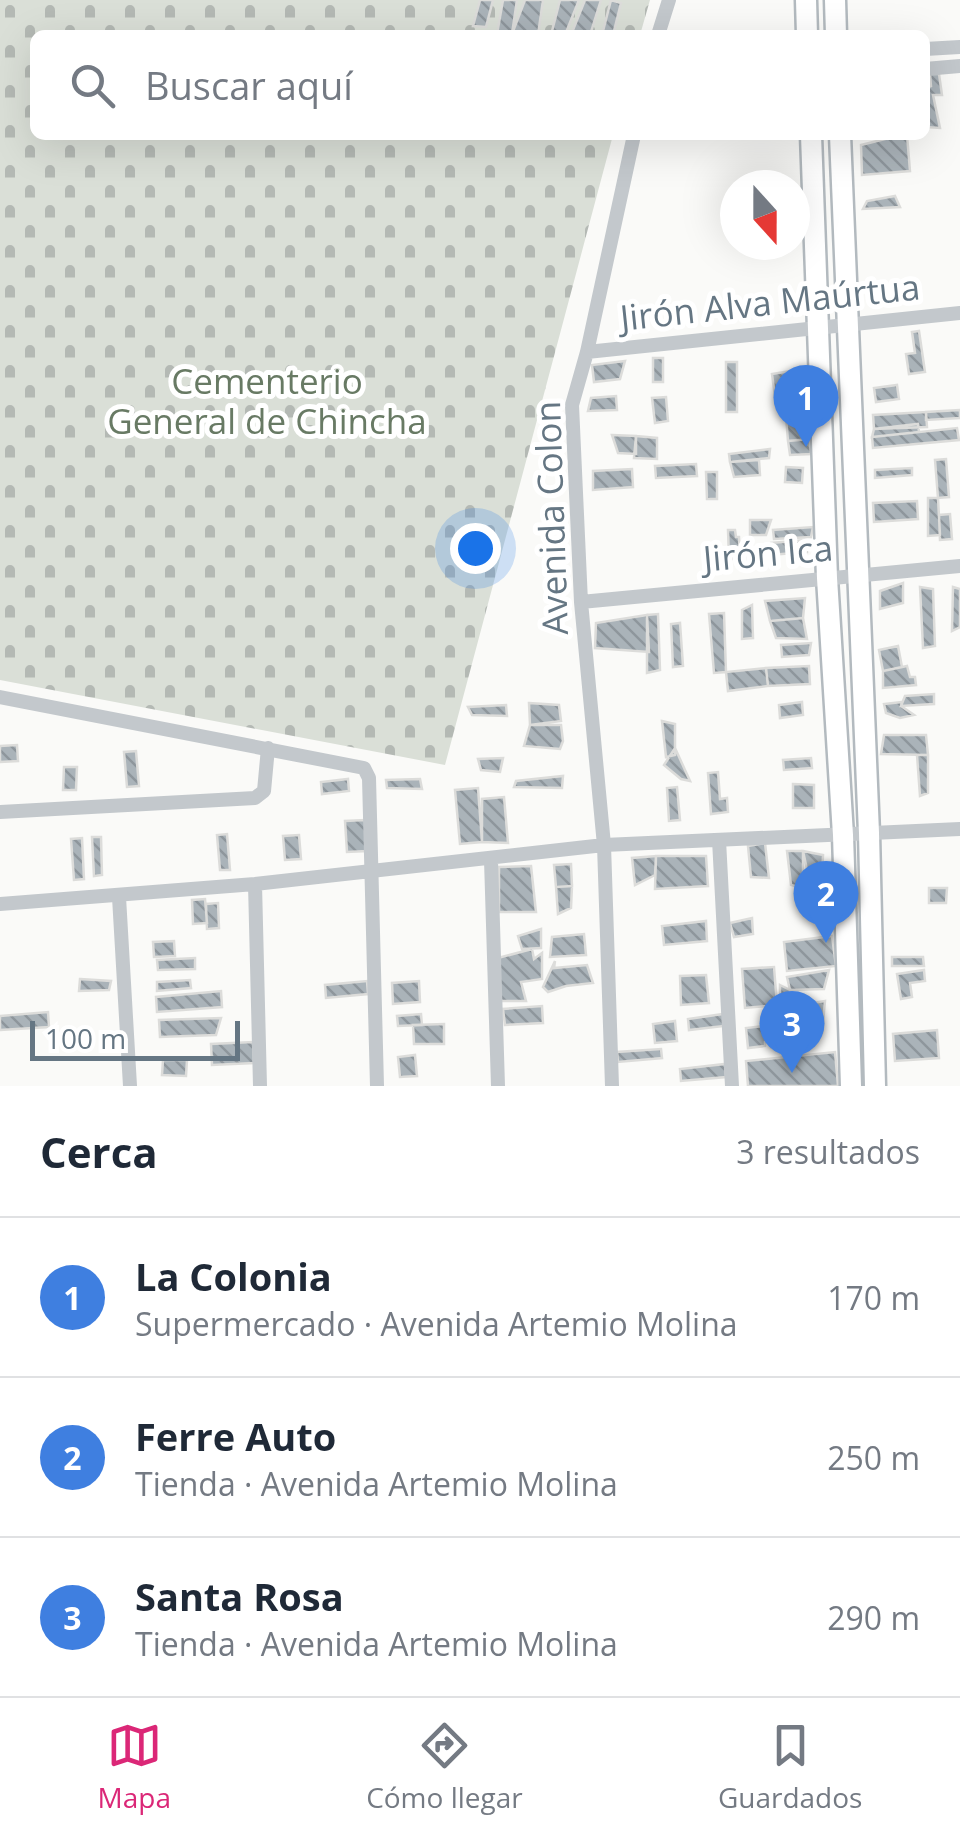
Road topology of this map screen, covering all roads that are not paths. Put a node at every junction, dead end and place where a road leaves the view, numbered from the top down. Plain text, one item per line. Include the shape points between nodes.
1 (668, 0) edge
2 (806, 0) edge
3 (835, 0) edge
4 (659, 30) edge
5 (807, 30) edge
6 (836, 30) edge
7 (960, 46) edge
8 (930, 49) edge
9 (960, 66) edge
10 (930, 68) edge
11 (633, 140) edge
12 (811, 140) edge
13 (840, 140) edge
14 (960, 314) edge
15 (845, 325) junction
16 (820, 327) junction
17 (587, 352) junction
18 (960, 566) edge
19 (856, 576) junction
20 (827, 578) junction
21 (581, 602) junction
22 (0, 697) edge
23 (268, 748) junction
24 (0, 812) edge
25 (960, 829) edge
26 (843, 834) junction
27 (869, 834) junction
28 (719, 840) junction
29 (604, 846) junction
30 (491, 860) junction
31 (372, 873) junction
32 (256, 884) junction
33 (120, 897) junction
34 (0, 904) edge
35 (130, 1086) edge
36 (260, 1086) edge
37 (377, 1086) edge
38 (498, 1086) edge
39 (612, 1086) edge
40 (732, 1086) edge
41 (850, 1086) edge
42 (875, 1086) edge

1 - 4 street
2 - 5 street
3 - 6 street
7 - 8 street
9 - 10 street
11 - 17 street, Avenida Colon
12 - 16 street
13 - 15 street
14 - 15 street, Jirón Alva Maúrtua
15 - 16 street, Jirón Alva Maúrtua
15 - 19 street
16 - 17 street, Jirón Alva Maúrtua
16 - 20 street
17 - 21 street, Avenida Colon via 572,405
18 - 19 street, Jirón Ica
19 - 20 street, Jirón Ica
19 - 27 street
20 - 21 street, Jirón Ica
20 - 26 street
21 - 29 street, Avenida Colon
22 - 23 street
23 - 24 street via 264,792 255,798
23 - 31 street via 364,768
25 - 27 street
26 - 27 street
26 - 28 street
26 - 41 street
27 - 42 street
28 - 29 street
28 - 40 street
29 - 30 street
29 - 39 street, Avenida Colon
30 - 31 street
30 - 38 street
31 - 32 street
31 - 37 street
32 - 33 street
32 - 36 street
33 - 34 street
33 - 35 street

